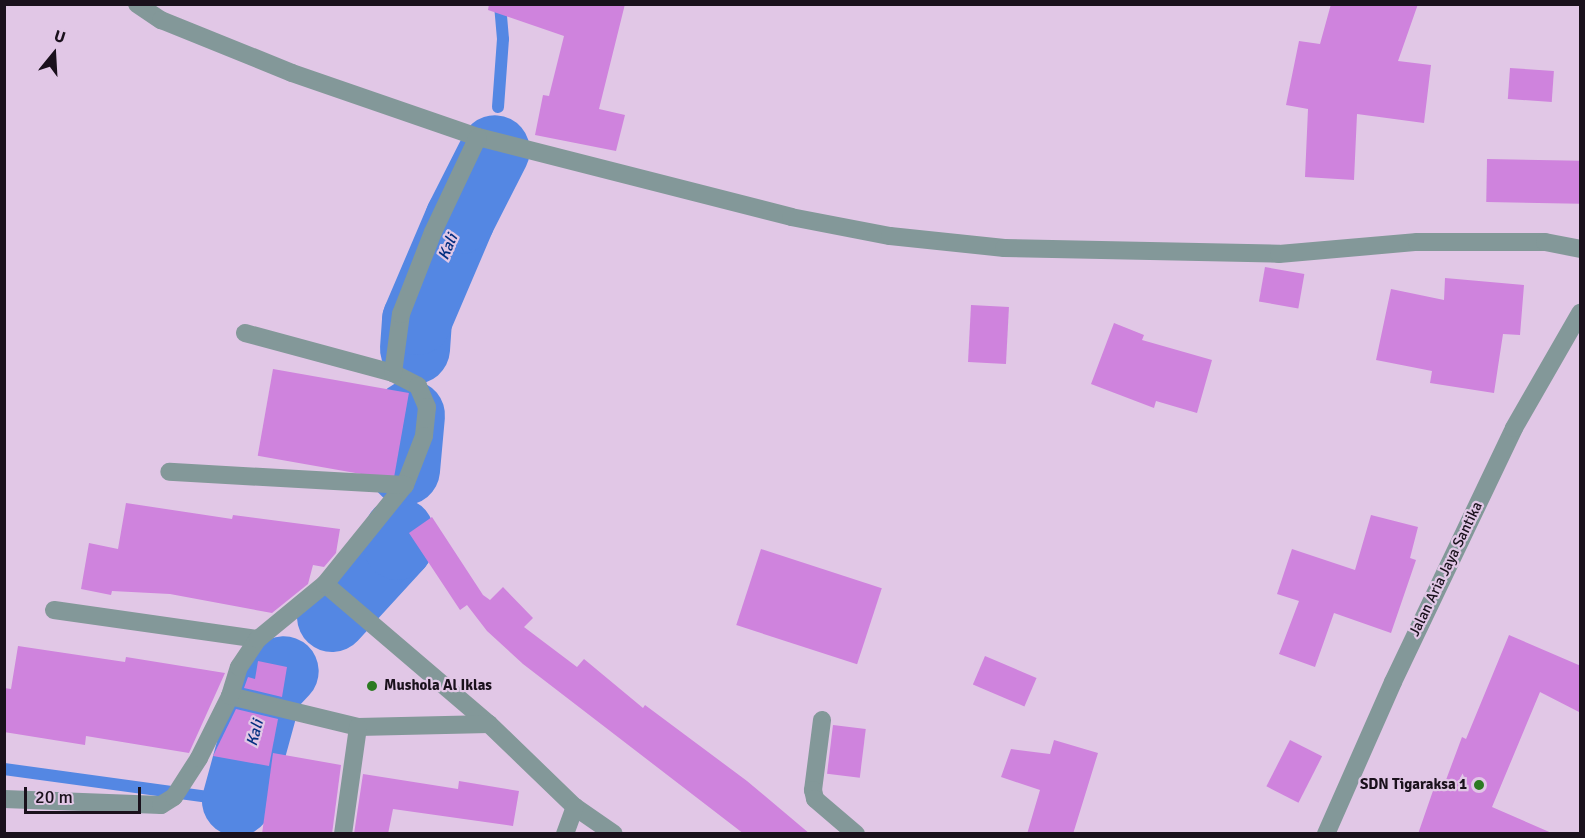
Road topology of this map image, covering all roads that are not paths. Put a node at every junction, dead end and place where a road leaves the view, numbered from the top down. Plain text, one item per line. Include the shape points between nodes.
1 (137, 4) edge
2 (478, 136) junction
3 (1581, 249) edge
4 (1581, 313) edge
5 (245, 333) dead end
6 (393, 373) junction
7 (169, 472) dead end
8 (405, 485) junction
9 (325, 584) junction
10 (54, 610) dead end
11 (258, 639) junction
12 (230, 696) junction
13 (822, 720) dead end
14 (489, 724) junction
15 (358, 726) junction
16 (4, 799) edge
17 (575, 807) junction
18 (343, 834) edge
19 (565, 834) edge
20 (614, 834) edge
21 (856, 834) edge
22 (1326, 834) edge

1 - 2 street via 161,20 292,73
2 - 3 street via 791,216 890,236 993,246 1279,254 1418,242 1545,242
2 - 6 street via 433,232 401,314
4 - 22 street, Jalan Aria Jaya Santika via 1509,438 1397,672
5 - 6 street
6 - 8 street via 423,391 427,407 424,436
7 - 8 street
8 - 9 street
9 - 11 street
9 - 14 street
10 - 11 street
11 - 12 street via 239,667
12 - 15 street
12 - 16 street via 199,758 174,797 161,805
13 - 21 street via 815,799
14 - 15 street
14 - 17 street
15 - 18 street
17 - 19 street
17 - 20 street

